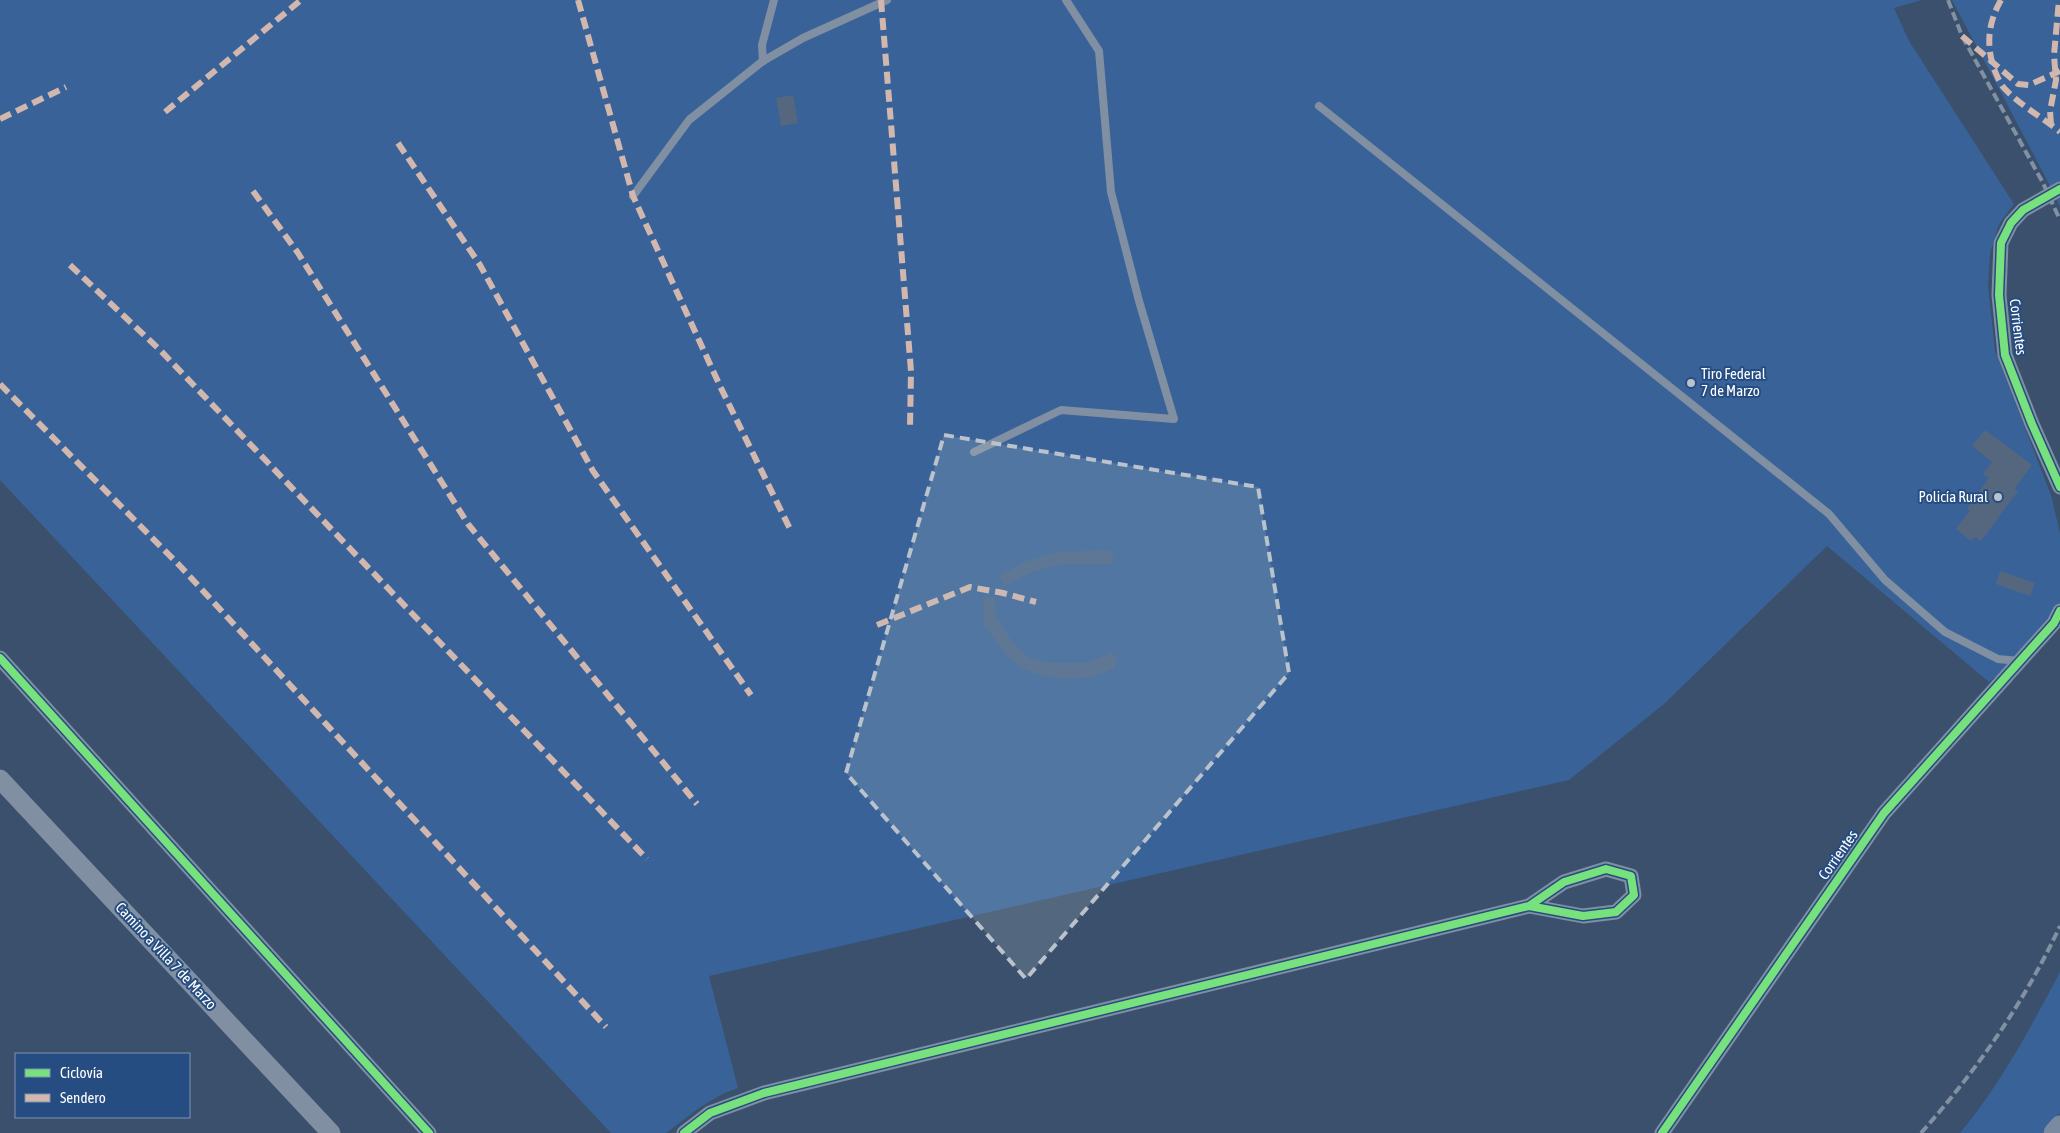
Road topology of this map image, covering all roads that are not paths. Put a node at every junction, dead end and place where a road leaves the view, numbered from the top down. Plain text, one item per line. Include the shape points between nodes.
1 (774, 0) edge
2 (887, 0) edge
3 (1066, 0) edge
4 (763, 61) junction
5 (1319, 106) dead end
6 (2060, 189) edge
7 (633, 196) dead end
8 (974, 452) dead end
9 (2060, 486) edge
10 (2060, 611) edge
11 (0, 658) edge
12 (2021, 661) junction
13 (0, 779) edge
14 (1529, 906) junction
15 (2060, 1126) edge
16 (331, 1133) edge
17 (429, 1133) edge
18 (684, 1133) edge
19 (1662, 1133) edge
20 (2055, 1133) edge

1 - 4 lane via 762,45
2 - 4 lane via 803,38
3 - 8 lane via 1099,51 1111,192 1174,419 1061,410
4 - 7 lane via 689,120
5 - 12 lane via 1830,514 1885,580 1945,632 1998,659
6 - 9 street, Corrientes via 2023,210 2011,223 2001,243 1999,295 2005,355
10 - 12 street, Corrientes via 2054,623
11 - 17 street
12 - 19 street, Corrientes via 1884,814
13 - 16 street, Camino a Villa 7 de Marzo
14 - 14 street via 1583,916 1616,912 1634,895 1631,876 1606,869 1564,882
14 - 18 street via 764,1093 710,1114
15 - 20 main road

